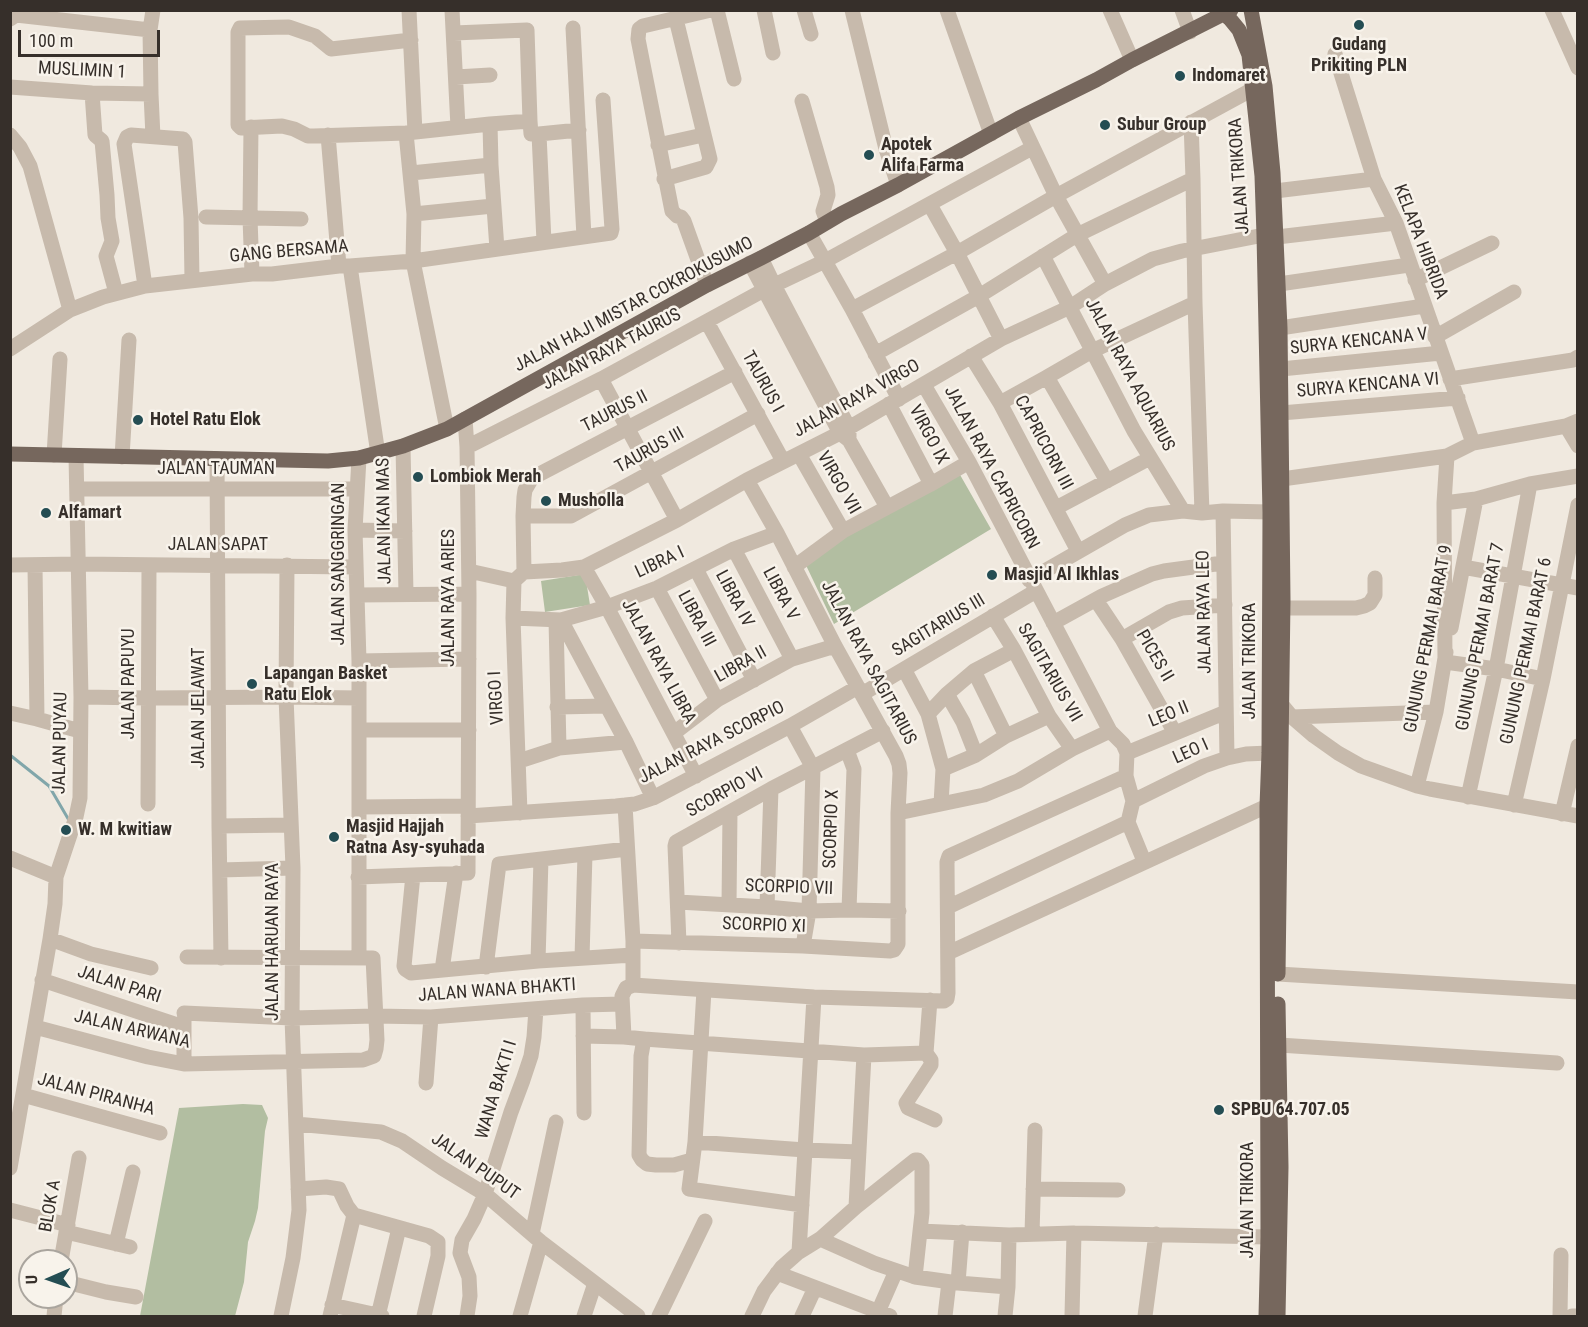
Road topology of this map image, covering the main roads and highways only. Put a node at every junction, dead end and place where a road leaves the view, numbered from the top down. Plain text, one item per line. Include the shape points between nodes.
1 (1251, 10) edge
2 (1227, 12) edge
3 (1271, 236) junction
4 (10, 454) edge
5 (1278, 603) junction
6 (1272, 813) junction
7 (1274, 1237) junction
8 (1266, 1317) edge
9 (1278, 1317) edge

1 - 3 main road, JALAN TRIKORA via 1275,191
2 - 3 main road, JALAN TRIKORA via 1249,55
2 - 4 main road, JALAN HAJI MISTAR COKROKUSUMO via 1019,118 447,429 403,446 359,458 328,461
3 - 5 main road, JALAN TRIKORA via 1270,512
3 - 5 main road, JALAN TRIKORA via 1279,284 1281,369
5 - 6 main road, JALAN TRIKORA via 1269,753
5 - 6 main road, JALAN TRIKORA via 1287,711
6 - 7 main road, JALAN TRIKORA
6 - 7 main road, JALAN TRIKORA via 1279,1045
7 - 8 main road, JALAN TRIKORA
7 - 9 main road, JALAN TRIKORA

